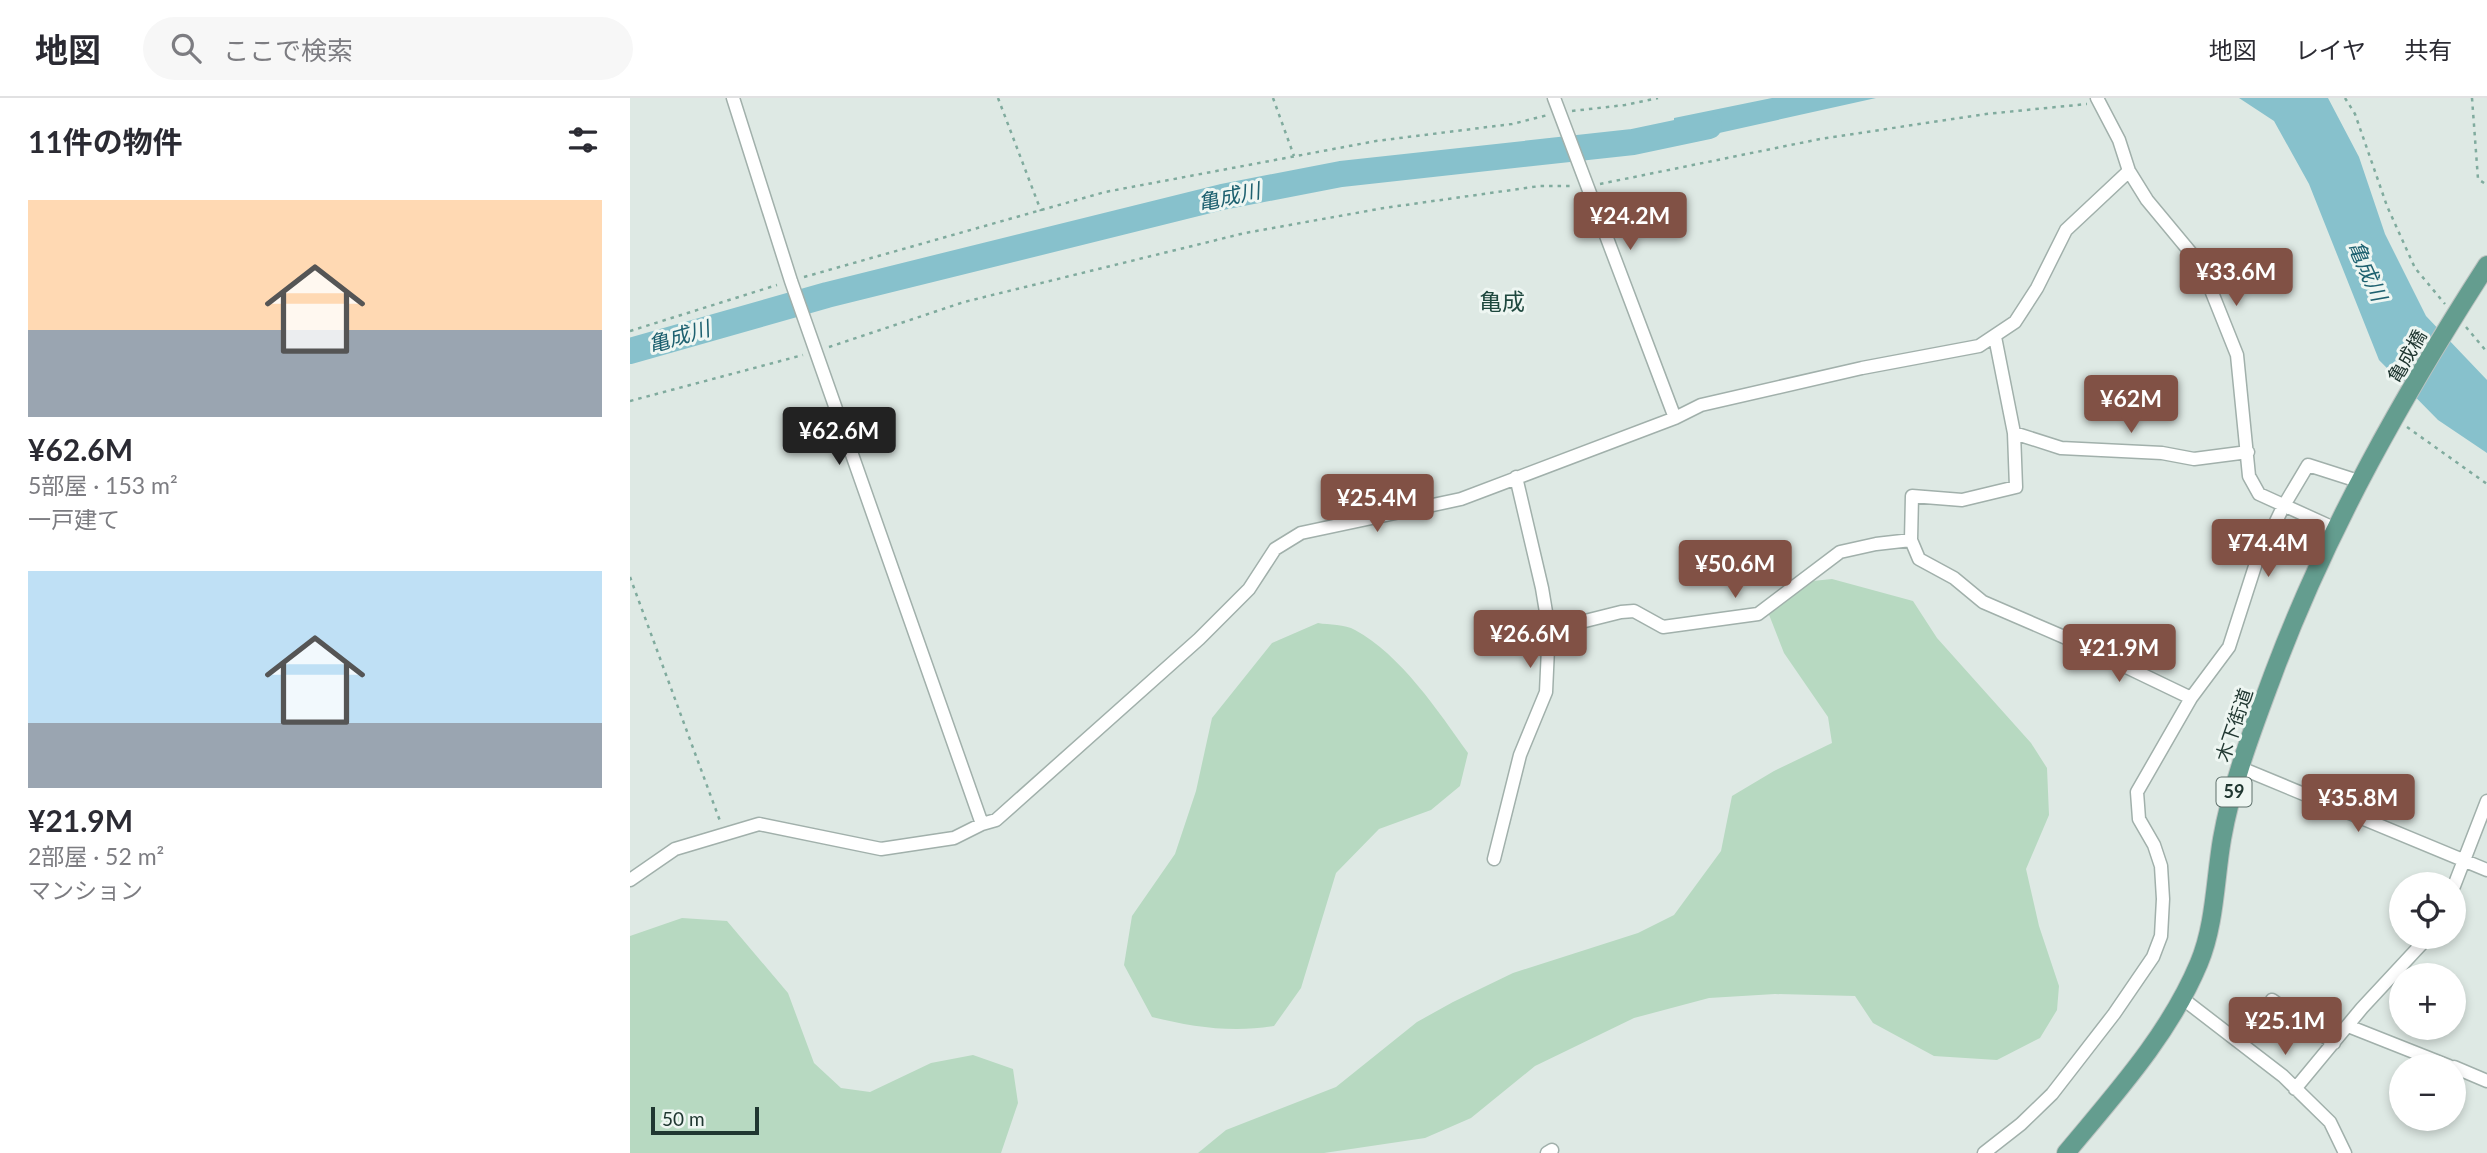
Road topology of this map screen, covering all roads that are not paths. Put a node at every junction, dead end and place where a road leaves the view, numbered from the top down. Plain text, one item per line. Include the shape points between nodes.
1 (733, 98) edge
2 (1554, 98) edge
3 (2098, 100) edge
4 (2129, 172) junction
5 (2487, 265) edge
6 (1995, 337) junction
7 (1675, 418) junction
8 (2395, 418) joint
9 (2014, 433) junction
10 (2248, 452) junction
11 (1516, 477) junction
12 (2358, 481) junction
13 (2283, 507) junction
14 (2336, 529) junction
15 (1911, 540) junction
16 (1549, 630) junction
17 (2191, 698) junction
18 (2241, 768) junction
19 (2487, 801) edge
20 (982, 824) junction
21 (1494, 859) dead end
22 (2463, 860) junction
23 (2487, 870) edge
24 (2459, 872) edge
25 (630, 880) edge
26 (2417, 949) edge
27 (2183, 999) junction
28 (2272, 1000) dead end
29 (2348, 1026) junction
30 (2334, 1042) junction
31 (2418, 1054) edge
32 (2466, 1073) edge
33 (2487, 1081) edge
34 (2295, 1089) junction
35 (1984, 1153) edge
36 (2066, 1153) edge
37 (2345, 1153) edge

1 - 20 street via 791,281
2 - 7 street
3 - 4 street
4 - 6 street via 2066,230 2015,322
4 - 10 street via 2201,265 2237,355
5 - 8 main road, 亀成橋 / 59
6 - 7 street via 1979,346 1702,405
6 - 9 street
7 - 11 street
8 - 12 main road, 木下街道 / 59
9 - 10 street via 2062,447 2194,459
9 - 15 street via 2017,487 1962,499 1912,496
10 - 13 street via 2249,476 2259,494
11 - 16 street
11 - 20 street via 1461,499 1301,533 1275,549 1249,589 1199,639 996,820
12 - 13 street via 2308,465
12 - 14 main road, 木下街道 / 59
13 - 14 street
13 - 17 street via 2256,564 2229,647
14 - 18 main road, 木下街道 / 59 via 2275,670
15 - 16 street via 1840,552 1758,614 1663,627 1634,611
15 - 17 street via 1919,559 1954,578 1983,602
16 - 21 street via 1546,692 1520,755
17 - 35 street via 2137,792 2139,819 2161,866 2161,936 2153,957 2052,1094
18 - 22 street
18 - 27 main road, 木下街道 / 59 via 2222,837 2209,930
19 - 22 street
20 - 25 street via 954,838 881,849 759,824 675,849
22 - 23 street
22 - 24 street
26 - 29 street
27 - 34 street
27 - 36 main road, 木下街道 / 59 via 2154,1044
28 - 30 street
29 - 30 street
29 - 31 street
30 - 34 street
32 - 33 street
34 - 37 street via 2330,1122

